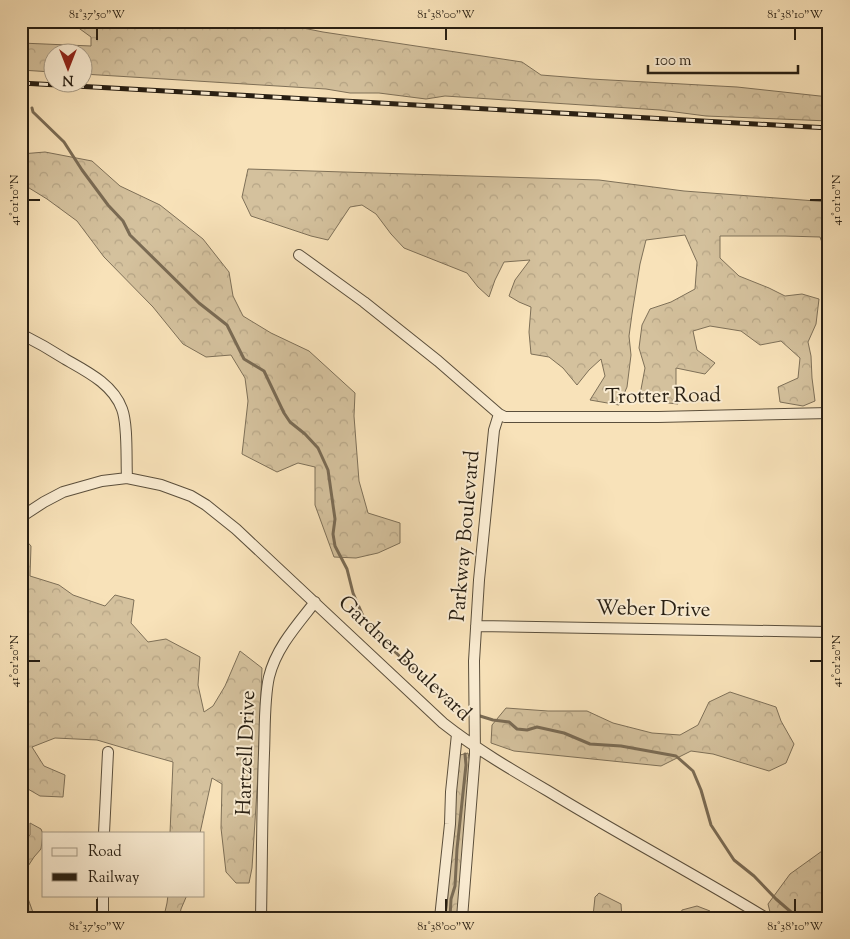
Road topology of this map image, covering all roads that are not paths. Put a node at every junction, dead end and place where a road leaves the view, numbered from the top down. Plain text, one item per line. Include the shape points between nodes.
1 (299, 255) dead end
2 (21, 334) edge
3 (829, 413) edge
4 (499, 414) junction
5 (127, 478) junction
6 (21, 517) edge
7 (315, 602) junction
8 (476, 626) junction
9 (829, 632) edge
10 (457, 734) junction
11 (475, 746) junction
12 (108, 752) dead end
13 (104, 832) edge
14 (103, 896) edge
15 (103, 918) edge
16 (261, 918) edge
17 (440, 918) edge
18 (462, 918) edge
19 (766, 918) edge

1 - 4 street via 364,302
2 - 5 street via 82,368 112,391 124,417
3 - 4 street, Trotter Road via 519,418
4 - 8 street, Parkway Boulevard via 493,439
5 - 6 street, Gardner Boulevard via 63,492
5 - 7 street, Gardner Boulevard via 173,488 206,505
7 - 10 street, Gardner Boulevard
7 - 16 street, Hartzell Drive via 280,650 269,677 263,778
8 - 9 street, Weber Drive
8 - 11 street, Parkway Boulevard
10 - 11 street, Gardner Boulevard
10 - 17 street
11 - 18 street, Parkway Boulevard
11 - 19 street, Gardner Boulevard
12 - 13 street
14 - 15 street

